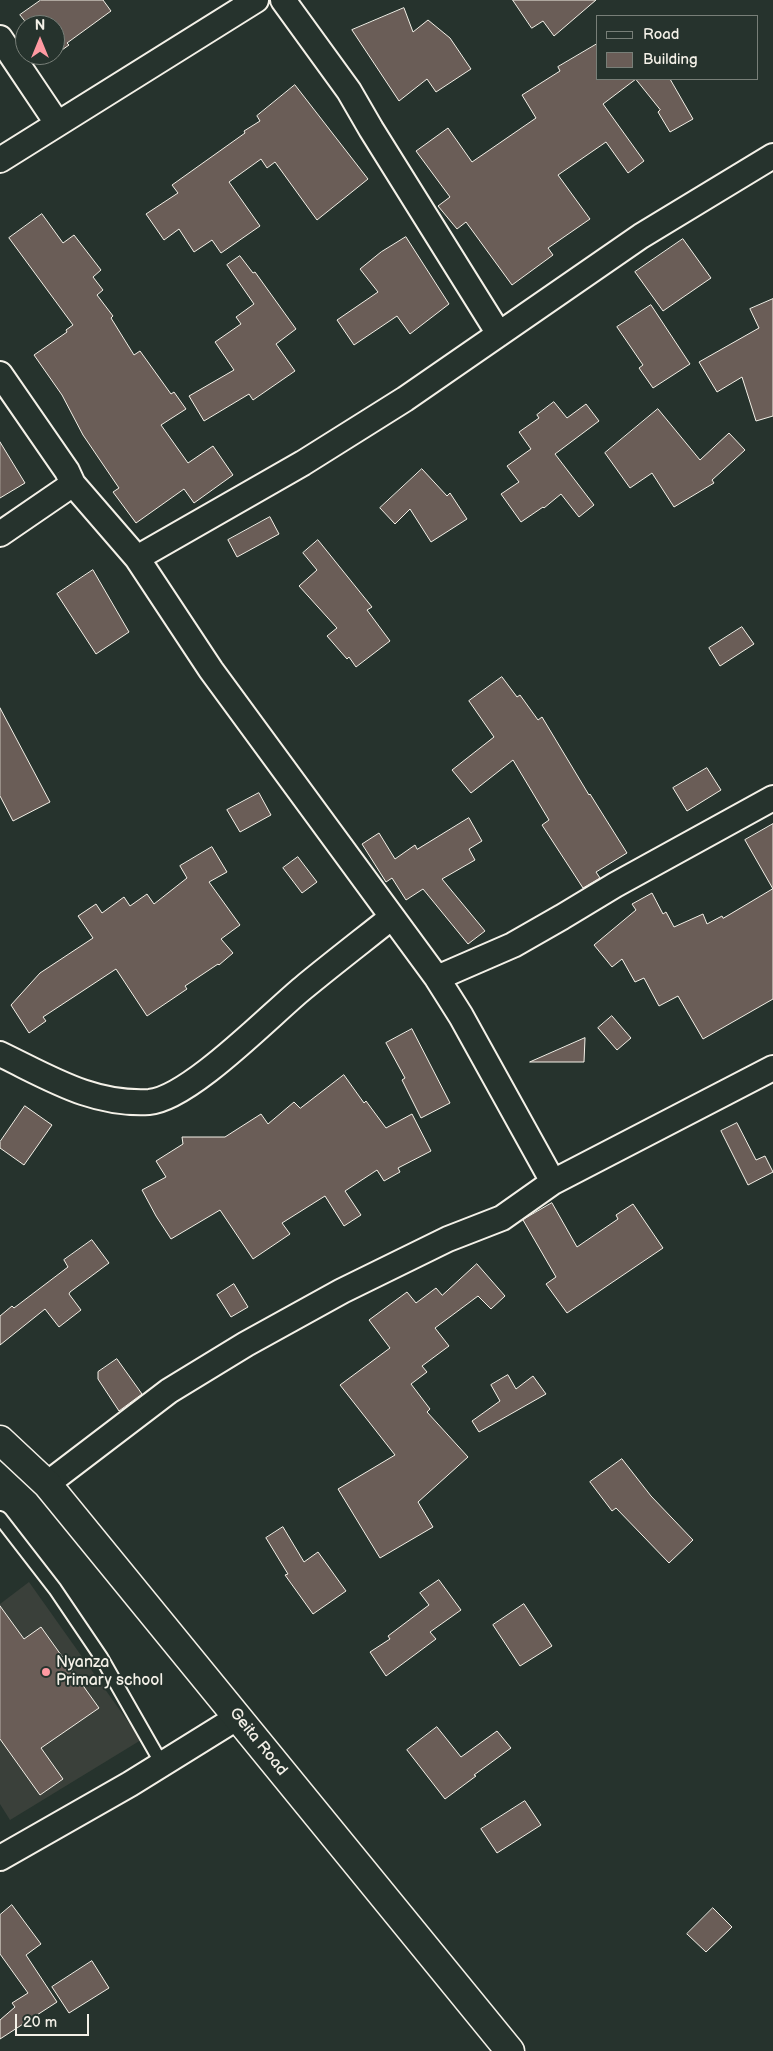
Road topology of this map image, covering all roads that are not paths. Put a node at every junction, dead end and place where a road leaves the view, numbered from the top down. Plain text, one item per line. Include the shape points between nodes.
1 (256, 0) edge
2 (283, 0) edge
3 (0, 38) edge
4 (57, 123) junction
5 (773, 156) edge
6 (0, 160) edge
7 (499, 334) junction
8 (0, 374) edge
9 (73, 484) junction
10 (0, 534) edge
11 (136, 558) junction
12 (773, 798) edge
13 (392, 917) junction
14 (437, 978) junction
15 (0, 1054) edge
16 (773, 1068) edge
17 (552, 1182) junction
18 (0, 1440) edge
19 (46, 1484) junction
20 (0, 1518) edge
21 (238, 1717) junction
22 (162, 1764) junction
23 (2, 1851) edge
24 (510, 2051) edge

1 - 4 street
2 - 7 street via 349,91
3 - 4 street
4 - 6 street
5 - 7 street via 641,236
7 - 11 street via 405,399 303,463
8 - 9 street
9 - 10 street
9 - 11 street
11 - 13 street via 211,670
12 - 14 street via 615,884 513,945
13 - 14 street
13 - 15 street via 182,1090 152,1102 117,1102 87,1095
14 - 17 street
16 - 17 street
17 - 19 street via 502,1218 448,1239 246,1344 169,1391
18 - 19 highway, Geita Road
19 - 21 highway, Geita Road
20 - 22 lane via 55,1589 101,1657
21 - 22 street
21 - 24 highway, Geita Road
22 - 23 street

